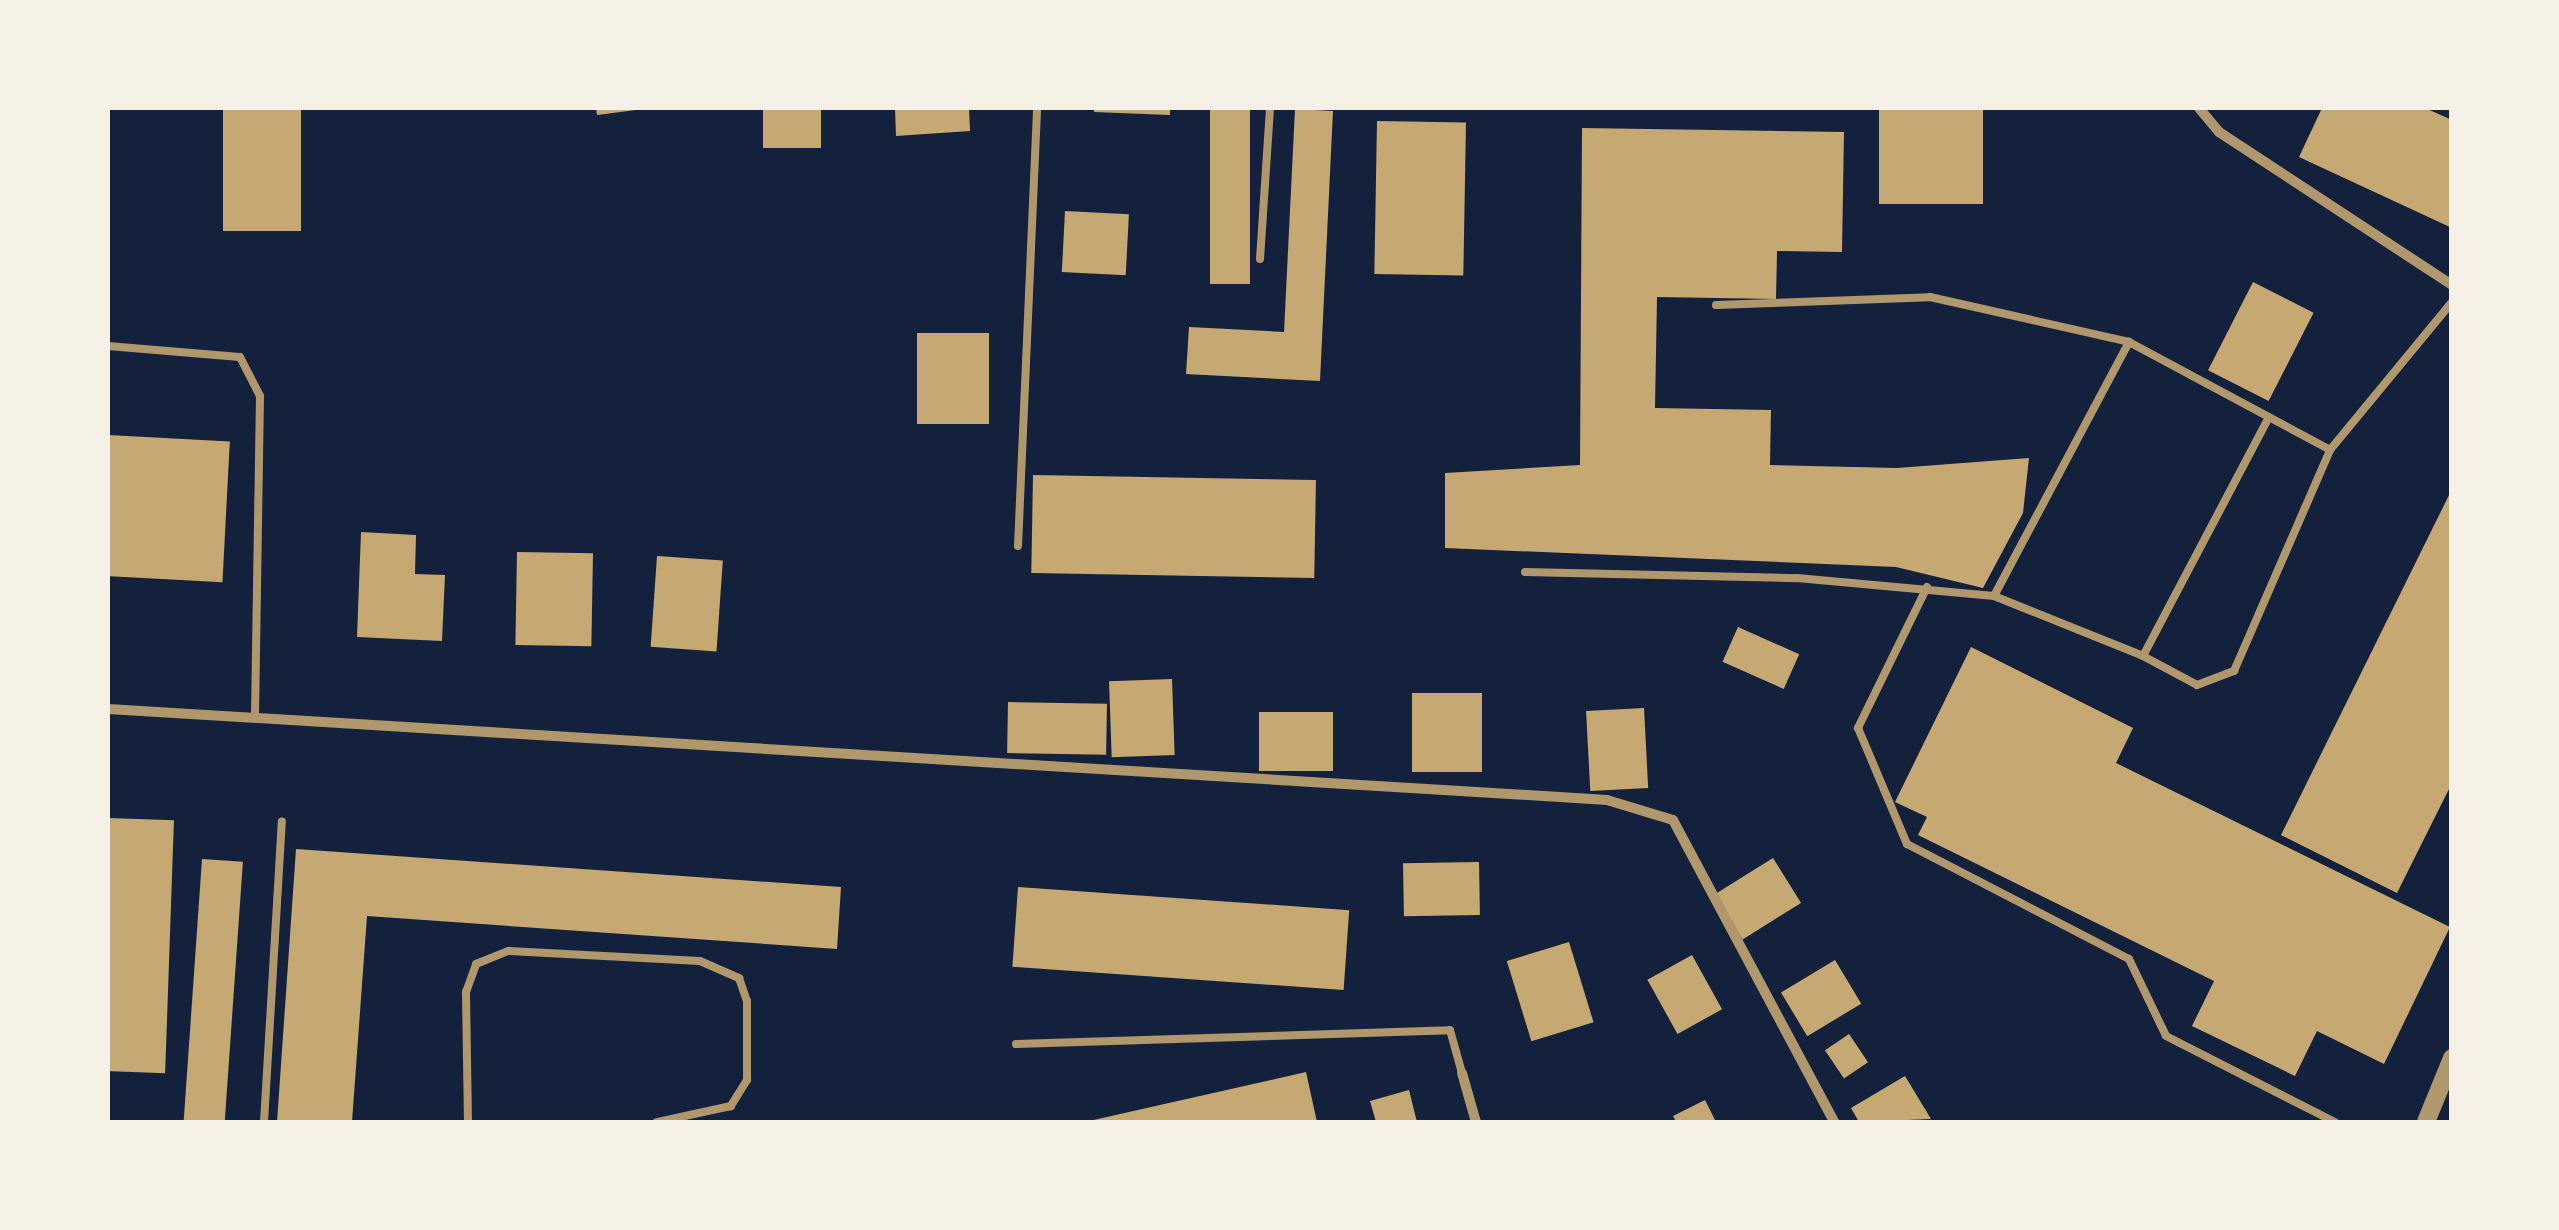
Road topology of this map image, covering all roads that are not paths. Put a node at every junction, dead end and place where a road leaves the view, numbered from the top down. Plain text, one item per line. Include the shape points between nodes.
1 (1037, 108) edge
2 (1270, 108) edge
3 (2199, 108) edge
4 (1260, 259) dead end
5 (2452, 285) edge
6 (2452, 302) edge
7 (1716, 304) dead end
8 (2129, 342) junction
9 (108, 346) edge
10 (2270, 417) junction
11 (2330, 450) junction
12 (1018, 546) dead end
13 (1525, 572) dead end
14 (1927, 587) junction
15 (1994, 596) junction
16 (2143, 656) junction
17 (108, 710) edge
18 (255, 716) junction
19 (282, 822) dead end
20 (1016, 1044) dead end
21 (2452, 1058) edge
22 (1462, 1073) joint
23 (264, 1122) edge
24 (468, 1122) edge
25 (657, 1122) edge
26 (1476, 1122) edge
27 (1834, 1122) edge
28 (2335, 1122) edge
29 (2426, 1122) edge

1 - 12 lane
2 - 4 lane
3 - 5 street via 2218,132
6 - 11 lane
7 - 8 lane via 1930,297
8 - 10 lane
8 - 15 lane
9 - 18 lane via 240,357 260,396
10 - 11 lane
10 - 16 lane
11 - 16 lane via 2234,671 2197,685
13 - 14 lane
14 - 15 lane
14 - 28 lane via 1858,728 1907,844 2129,958 2166,1036
15 - 16 lane
17 - 18 street
18 - 27 street via 1607,800 1673,820
19 - 23 lane
20 - 22 lane via 1450,1030
21 - 29 street
22 - 26 street
24 - 25 lane via 466,992 476,964 509,951 700,961 739,978 747,1001 747,1080 731,1106

